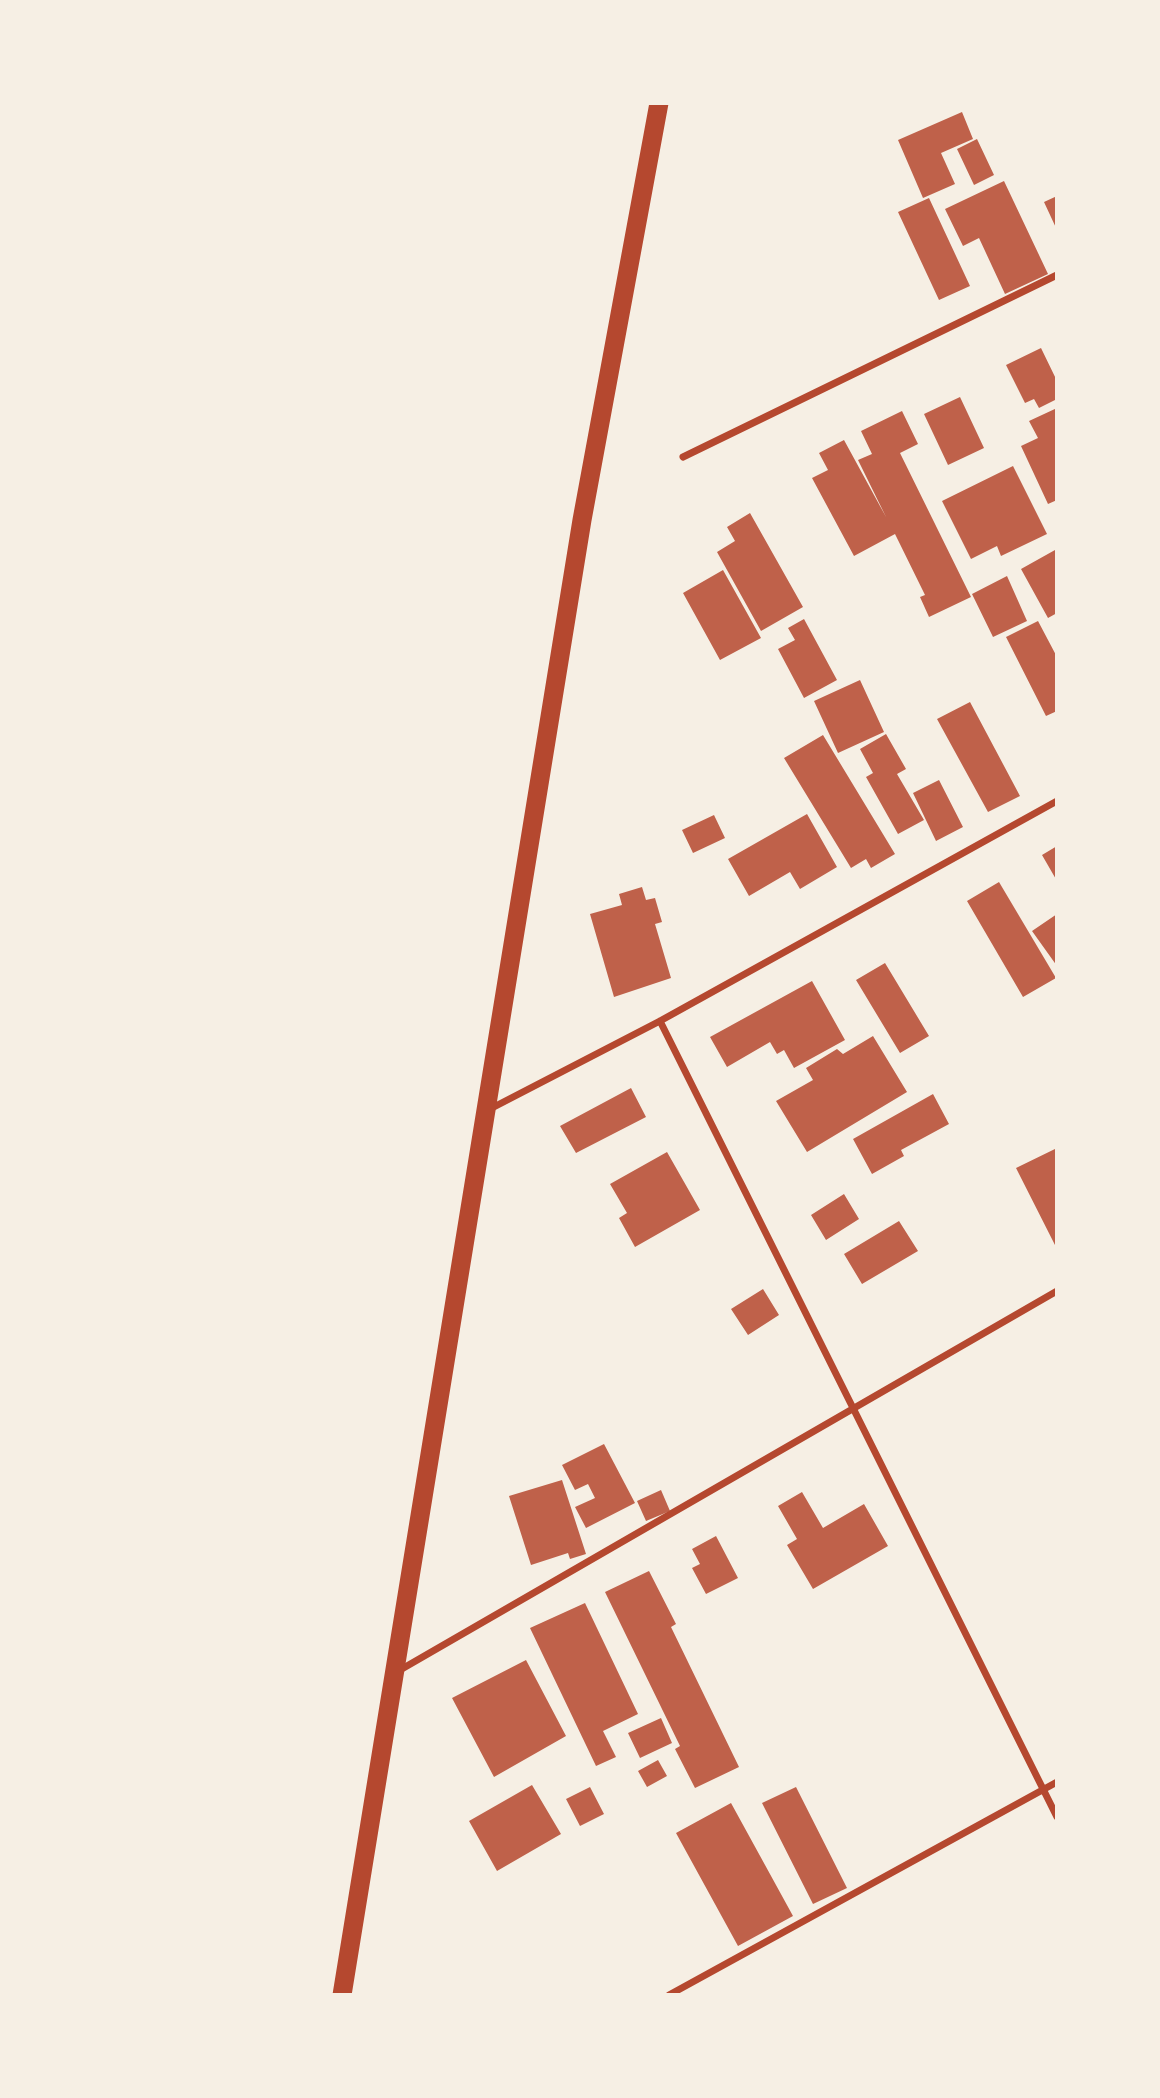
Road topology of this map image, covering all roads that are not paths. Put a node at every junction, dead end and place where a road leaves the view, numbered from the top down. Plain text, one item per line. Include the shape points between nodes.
1 (659, 103) edge
2 (1057, 275) edge
3 (683, 457) dead end
4 (1057, 801) edge
5 (660, 1021) junction
6 (485, 1111) junction
7 (1057, 1291) edge
8 (851, 1408) junction
9 (392, 1675) junction
10 (1057, 1782) edge
11 (1044, 1790) junction
12 (1057, 1817) edge
13 (342, 1995) edge
14 (668, 1995) edge

1 - 6 highway via 582,520
2 - 3 street
4 - 5 street
5 - 6 street
5 - 8 street
6 - 9 highway
7 - 8 street
8 - 9 street
8 - 11 street
9 - 13 highway
10 - 11 street
11 - 12 street
11 - 14 street

